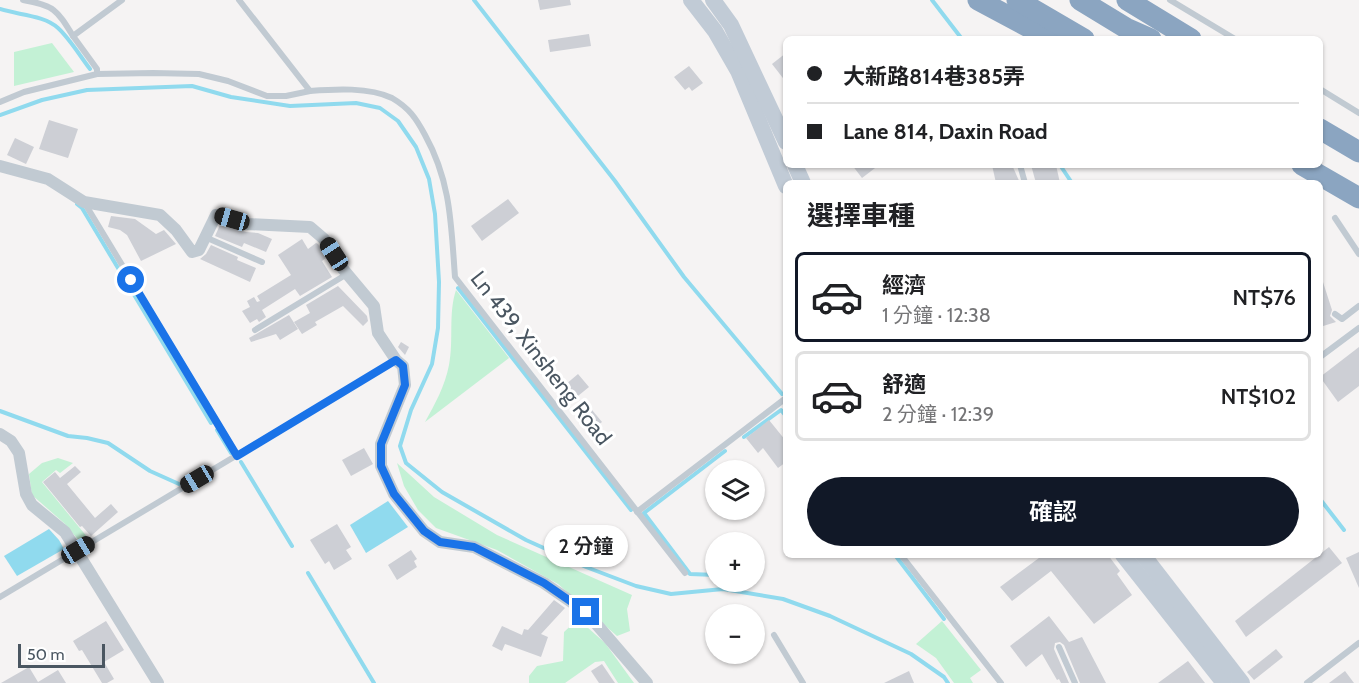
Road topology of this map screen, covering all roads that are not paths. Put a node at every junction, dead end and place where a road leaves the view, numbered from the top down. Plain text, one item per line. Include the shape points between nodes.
1 (23, 0) edge
2 (122, 0) edge
3 (239, 0) edge
4 (691, 0) edge
5 (712, 0) edge
6 (978, 0) edge
7 (1017, 0) edge
8 (1080, 0) edge
9 (1127, 0) edge
10 (1170, 0) edge
11 (74, 36) junction
12 (1045, 36) edge
13 (1079, 36) edge
14 (1144, 36) edge
15 (1186, 36) edge
16 (1230, 36) edge
17 (97, 75) junction
18 (310, 91) junction
19 (1323, 91) edge
20 (0, 102) edge
21 (1359, 113) edge
22 (1323, 131) edge
23 (783, 136) edge
24 (1359, 152) edge
25 (0, 166) edge
26 (1307, 168) edge
27 (783, 180) edge
28 (1359, 198) edge
29 (84, 202) junction
30 (1335, 218) dead end
31 (205, 237) junction
32 (1359, 242) edge
33 (1351, 243) junction
34 (1359, 254) edge
35 (262, 262) dead end
36 (347, 274) junction
37 (1359, 306) edge
38 (1335, 314) dead end
39 (1359, 328) edge
40 (255, 330) dead end
41 (1323, 355) edge
42 (396, 360) junction
43 (783, 403) edge
44 (0, 434) edge
45 (237, 456) junction
46 (637, 512) junction
47 (78, 550) junction
48 (903, 558) edge
49 (1125, 558) edge
50 (1145, 558) edge
51 (684, 573) dead end
52 (0, 597) edge
53 (774, 635) dead end
54 (1359, 643) edge
55 (1059, 647) dead end
56 (158, 683) edge
57 (647, 683) edge
58 (803, 683) edge
59 (1001, 683) edge
60 (1076, 683) edge
61 (1224, 683) edge
62 (1242, 683) edge
63 (1307, 683) edge

1 - 11 lane via 44,3 59,13
2 - 11 lane
3 - 18 lane
4 - 27 main road via 738,71
5 - 23 main road via 731,25
6 - 12 highway
7 - 13 highway
8 - 14 highway
9 - 15 highway
10 - 16 lane
11 - 17 lane via 97,69
17 - 18 lane, Ln 439, Xinsheng Road via 199,75 267,96
17 - 20 lane, Ln 439, Xinsheng Road via 24,92
18 - 46 lane, Ln 439, Xinsheng Road via 359,90 390,98 413,113 445,181 455,277
19 - 21 lane
22 - 24 highway
25 - 29 street via 48,179
26 - 28 highway
29 - 31 street via 160,215 192,252 200,250
29 - 45 lane
30 - 33 lane
31 - 35 lane
31 - 36 street via 216,215 248,224 310,227 324,239
32 - 33 lane
33 - 34 lane
36 - 40 lane
36 - 42 street via 374,306 378,333
37 - 38 lane via 1342,319
39 - 41 lane
42 - 45 lane
42 - 57 street via 403,366 405,385 381,444 381,466 394,494 424,531 440,542 474,547 544,583 586,612
43 - 46 lane
44 - 47 street via 12,441 20,453 26,494 32,505 65,532
45 - 47 lane
46 - 51 lane, Ln 439, Xinsheng Road
47 - 52 lane
47 - 56 street
48 - 59 lane
49 - 61 main road
50 - 62 main road
53 - 58 lane
54 - 63 lane
55 - 60 lane

